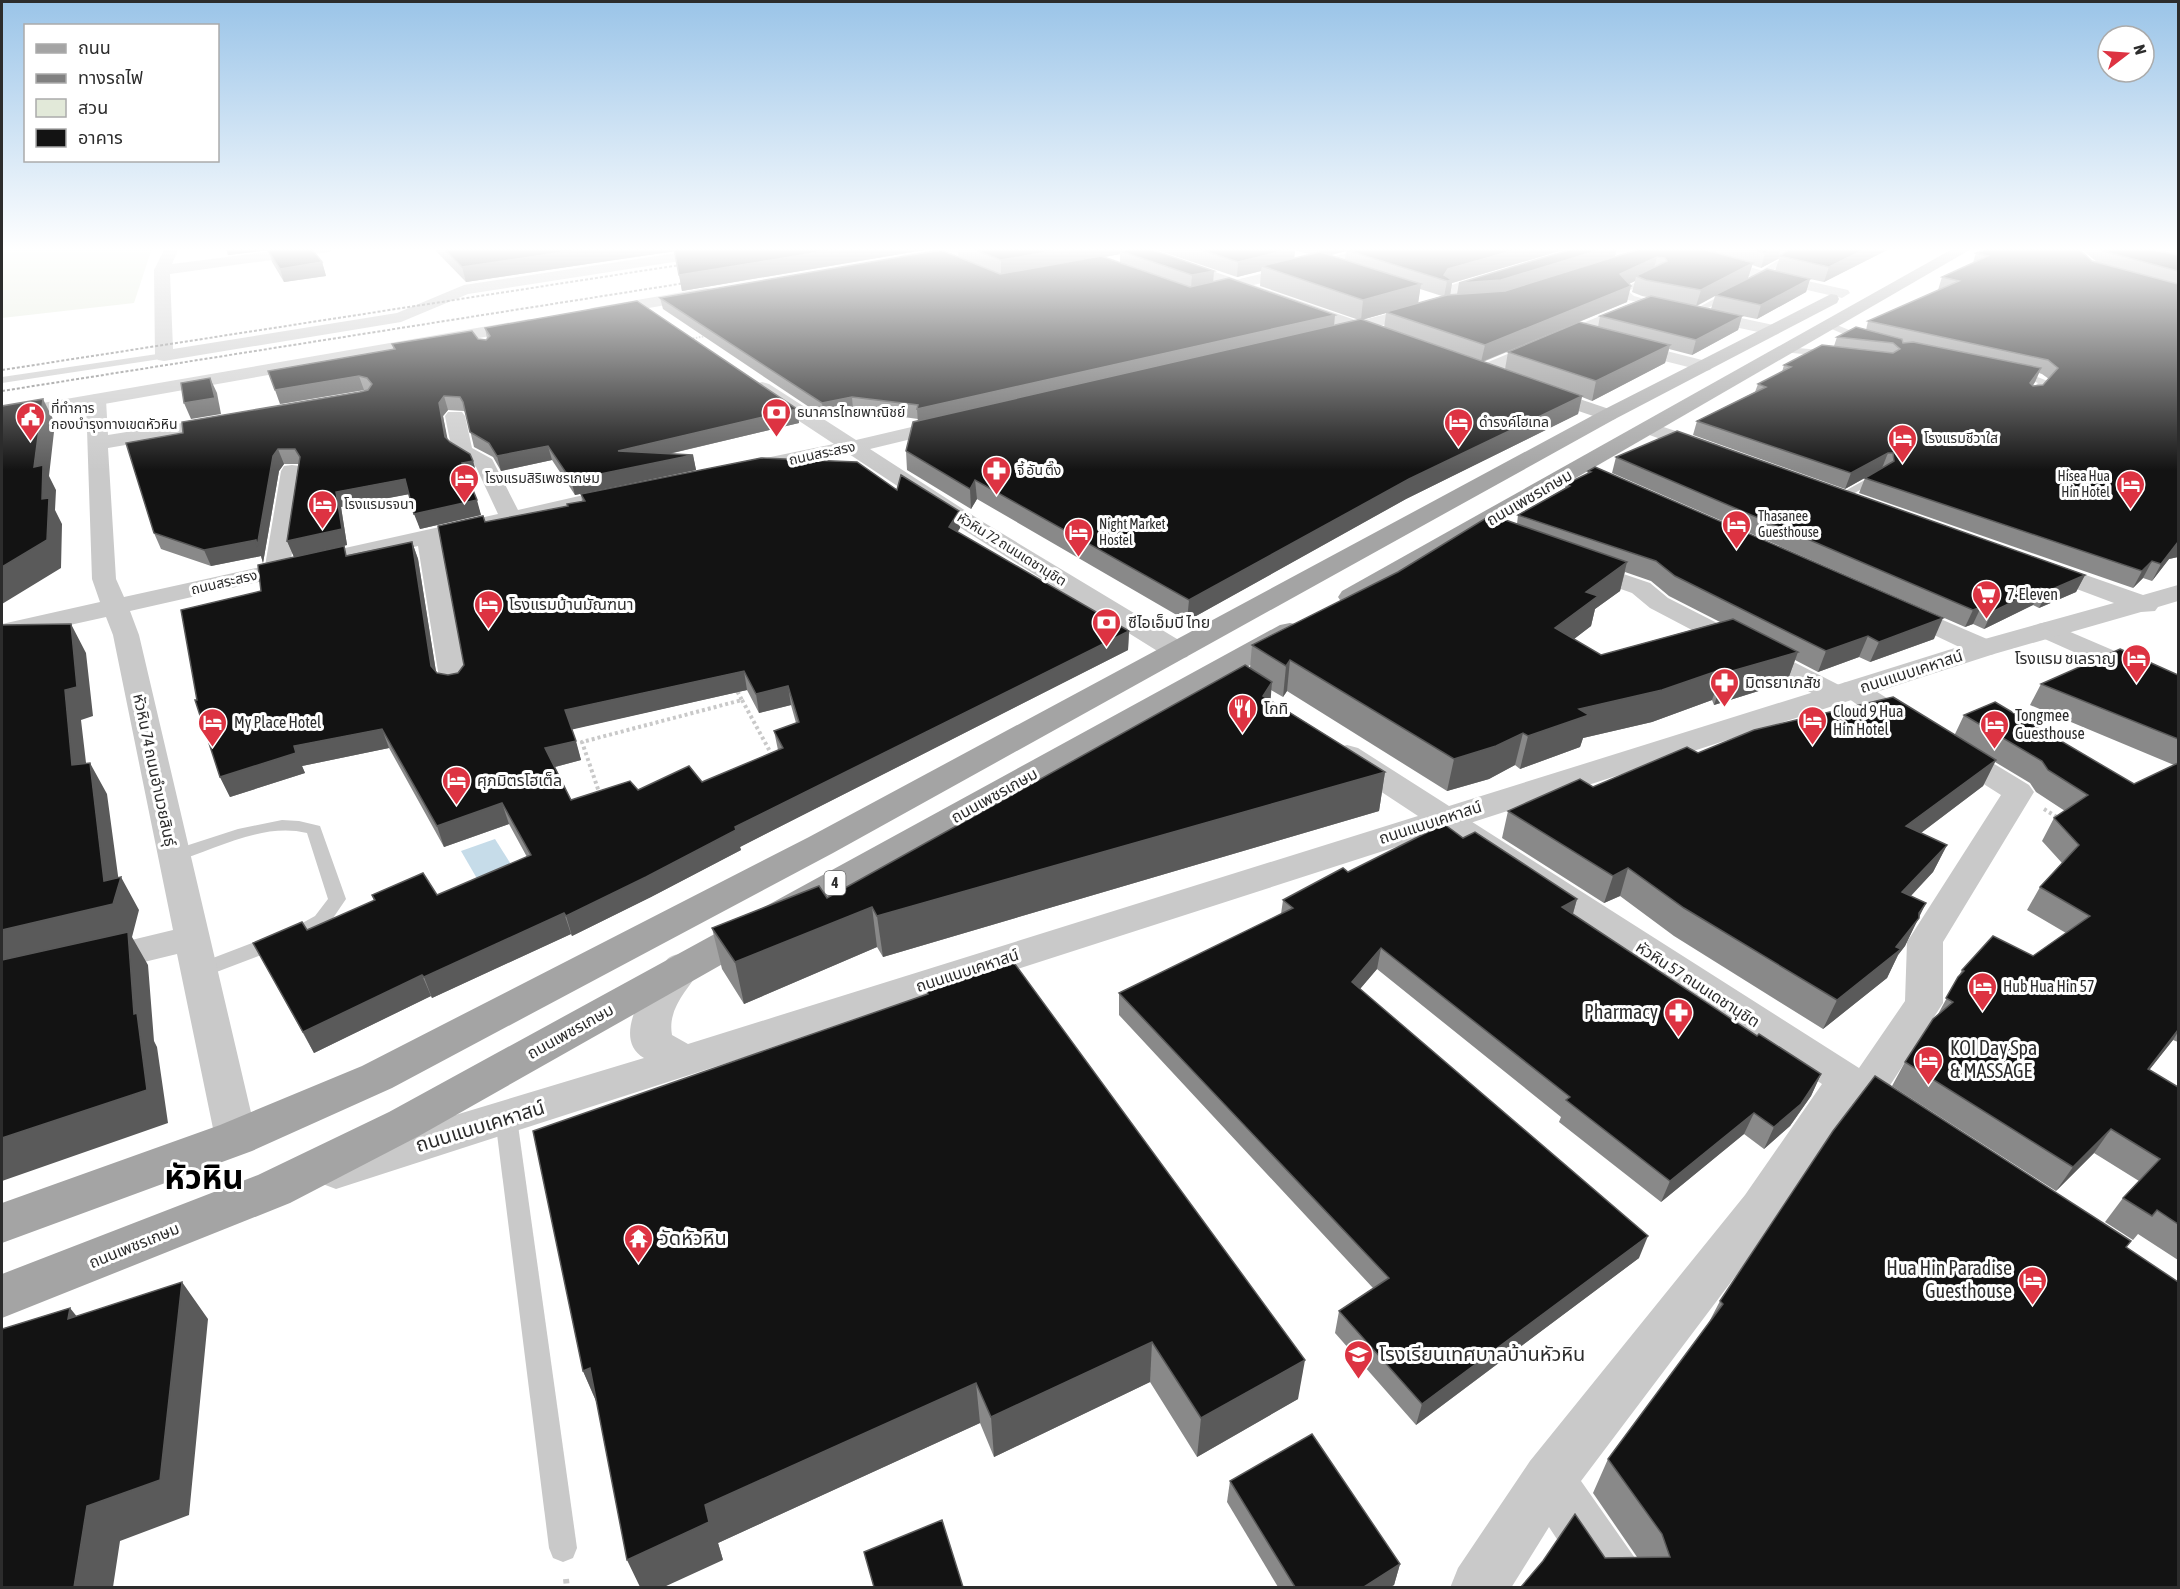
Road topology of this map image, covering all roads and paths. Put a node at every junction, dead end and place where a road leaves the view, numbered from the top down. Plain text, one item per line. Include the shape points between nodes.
1 (163, 322) edge
2 (370, 322) edge
3 (541, 322) edge
4 (665, 322) edge
5 (1346, 322) edge
6 (1377, 322) edge
7 (1601, 322) edge
8 (1735, 322) edge
9 (1787, 322) edge
10 (1835, 322) edge
11 (1830, 325) junction
12 (1360, 327) junction
13 (1772, 330) junction
14 (1577, 333) junction
15 (712, 334) edge
16 (1316, 338) edge
17 (689, 339) joint
18 (1872, 341) edge
19 (1411, 346) edge
20 (1786, 350) junction
21 (164, 356) junction
22 (1847, 356) edge
23 (1462, 364) edge
24 (1704, 366) junction
25 (2008, 370) edge
26 (1482, 371) junction
27 (1503, 379) edge
28 (2, 380) edge
29 (752, 381) edge
30 (1524, 386) edge
31 (2031, 396) edge
32 (96, 400) junction
33 (1608, 415) junction
34 (2, 416) edge
35 (455, 416) dead end
36 (249, 417) edge
37 (973, 418) edge
38 (1648, 428) junction
39 (99, 443) junction
40 (852, 447) junction
41 (1734, 458) edge
42 (292, 471) dead end
43 (726, 473) edge
44 (1883, 473) edge
45 (634, 491) edge
46 (1831, 493) joint
47 (1875, 508) edge
48 (511, 518) junction
49 (428, 536) junction
50 (2020, 560) edge
51 (1563, 561) edge
52 (277, 570) junction
53 (2178, 593) edge
54 (1877, 600) edge
55 (2143, 604) junction
56 (115, 606) junction
57 (2178, 616) edge
58 (2047, 630) junction
59 (2, 632) edge
60 (1984, 648) junction
61 (1177, 651) junction
62 (1218, 671) junction
63 (732, 683) edge
64 (454, 684) edge
65 (2178, 688) edge
66 (1247, 690) edge
67 (1845, 692) junction
68 (742, 700) junction
69 (1326, 741) edge
70 (776, 762) edge
71 (2018, 792) junction
72 (602, 801) edge
73 (1444, 818) junction
74 (2068, 824) edge
75 (173, 856) junction
76 (195, 954) junction
77 (68, 967) edge
78 (683, 967) junction
79 (685, 1061) junction
80 (1855, 1086) junction
81 (506, 1118) junction
82 (1923, 1130) edge
83 (236, 1138) junction
84 (274, 1189) junction
85 (2, 1223) edge
86 (2, 1296) edge
87 (1550, 1480) junction
88 (562, 1548) dead end
89 (1478, 1587) edge
90 (1622, 1587) edge

1 - 21 street
2 - 21 street
3 - 32 street via 478,337
4 - 17 street
5 - 12 main road
6 - 12 street
7 - 14 street
8 - 13 street
9 - 13 main road, ถนนเพชรเกษม
10 - 11 main road, ถนนเพชรเกษม / 4
11 - 18 lane
11 - 20 main road, ถนนเพชรเกษม / 4
12 - 16 street
12 - 19 main road
13 - 24 main road, ถนนเพชรเกษม
14 - 24 street
14 - 26 street
15 - 17 path
20 - 22 lane
20 - 38 main road, ถนนเพชรเกษม / 4
21 - 28 lane
23 - 26 main road
24 - 33 main road, ถนนเพชรเกษม
25 - 31 lane via 2044,382
26 - 27 main road
29 - 40 street, หัวหิน 72 ถนนเดชานุชิต
30 - 33 main road
32 - 34 street
32 - 39 street, หัวหิน 74 ถนนอำนวยสินธุ์
33 - 38 main road
33 - 61 main road, ถนนเพชรเกษม
35 - 48 street via 462,451 485,463
36 - 39 street
37 - 40 street, ถนนสระสรง
38 - 41 street
38 - 62 main road, ถนนเพชรเกษม / 4 via 1590,473 1485,533
39 - 56 street, หัวหิน 74 ถนนอำนวยสินธุ์ via 104,579
40 - 43 street, ถนนสระสรง
40 - 61 street, หัวหิน 72 ถนนเดชานุชิต
42 - 52 street
44 - 46 lane
45 - 48 street, ถนนสระสรง
46 - 47 street
48 - 49 street, ถนนสระสรง
49 - 52 street, ถนนสระสรง
49 - 64 street
50 - 55 street
51 - 67 street via 1641,588 1659,603
52 - 56 street, ถนนสระสรง
53 - 55 street, ถนนแนบเคหาสน์
54 - 60 street
55 - 57 street
55 - 58 street, ถนนแนบเคหาสน์
56 - 59 street, ถนนสระสรง
56 - 75 street, หัวหิน 74 ถนนอำนวยสินธุ์ via 126,635
58 - 60 street, ถนนแนบเคหาสน์
58 - 65 street
60 - 67 street, ถนนแนบเคหาสน์
61 - 83 main road, ถนนเพชรเกษม via 545,991 377,1077
62 - 66 street
62 - 78 main road, ถนนเพชรเกษม / 4
63 - 68 path
67 - 71 street
67 - 73 street, ถนนแนบเคหาสน์
68 - 70 path
68 - 72 path via 582,742
69 - 73 street, หัวหิน 57 ถนนเดชานุชิต
71 - 74 path
71 - 80 street via 1925,942 1924,1003
73 - 79 street, ถนนแนบเคหาสน์
73 - 80 street, หัวหิน 57 ถนนเดชานุชิต
75 - 76 street, หัวหิน 74 ถนนอำนวยสินธุ์
75 - 76 lane via 258,829 304,825 314,830 337,899 322,920 304,931
76 - 77 street
76 - 83 street, หัวหิน 74 ถนนอำนวยสินธุ์
78 - 79 street via 660,996 650,1024 653,1044
78 - 84 main road, ถนนเพชรเกษม / 4 via 404,1124
79 - 81 street, ถนนแนบเคหาสน์
80 - 82 street, หัวหิน 57 ถนนเดชานุชิต
80 - 87 street
81 - 84 street, ถนนแนบเคหาสน์
81 - 88 lane
83 - 85 main road, ถนนเพชรเกษม
84 - 86 main road, ถนนเพชรเกษม / 4
87 - 89 street
87 - 90 street

